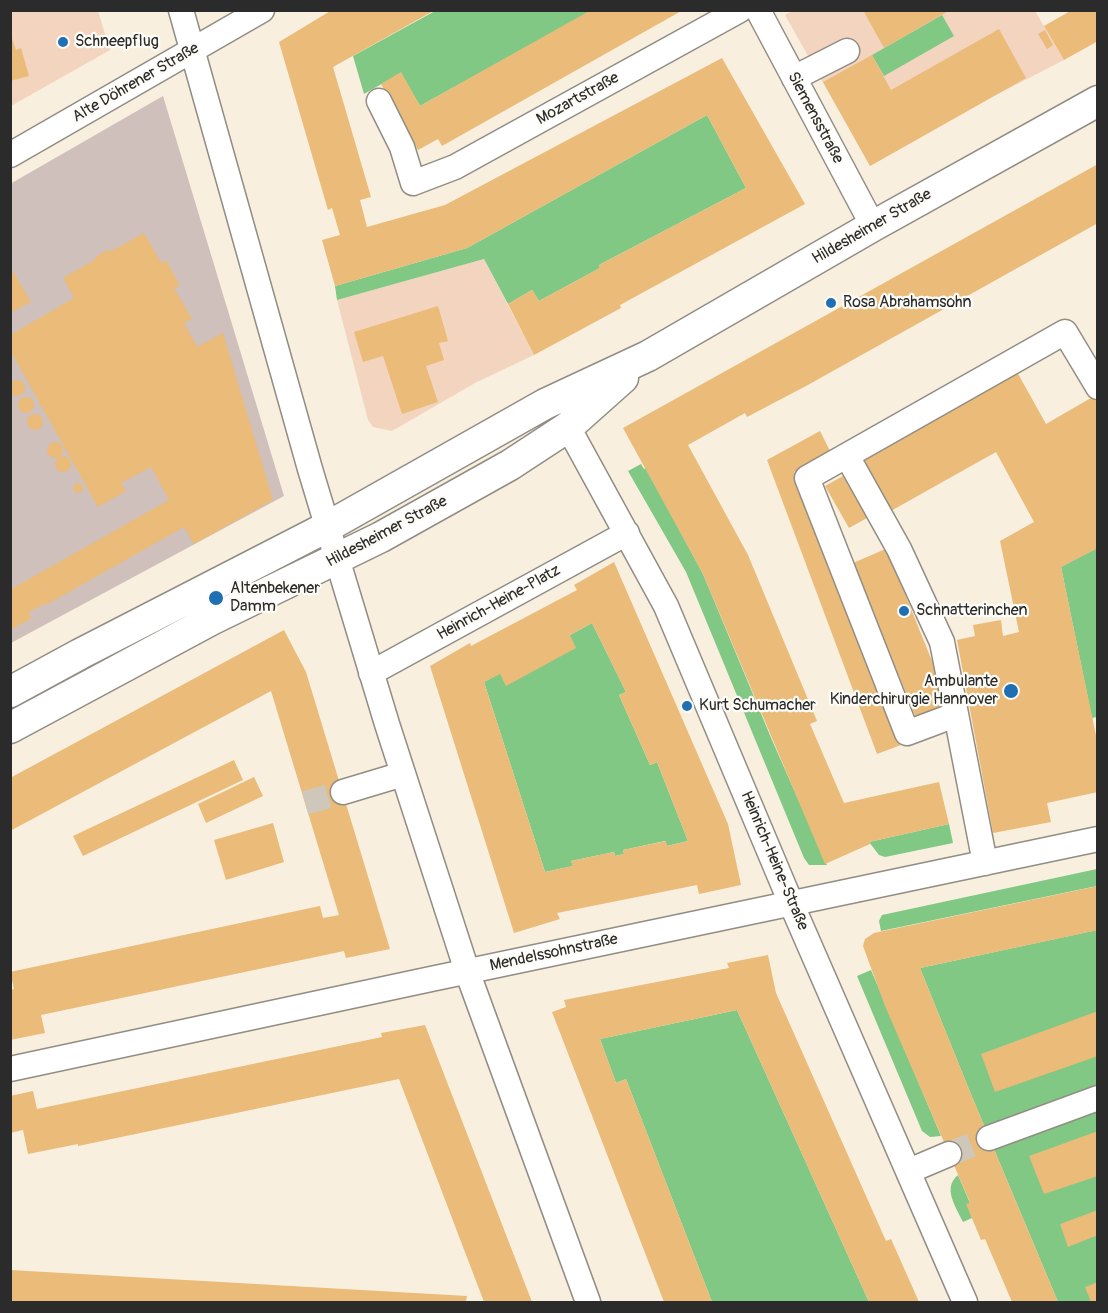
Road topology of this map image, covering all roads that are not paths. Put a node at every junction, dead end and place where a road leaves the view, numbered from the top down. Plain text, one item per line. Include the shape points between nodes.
1 (180, 10) edge
2 (262, 10) edge
3 (740, 10) edge
4 (758, 10) edge
5 (192, 51) junction
6 (847, 51) dead end
7 (794, 78) junction
8 (379, 101) dead end
9 (1098, 101) edge
10 (10, 155) edge
11 (873, 226) junction
12 (648, 356) junction
13 (1098, 387) edge
14 (568, 427) junction
15 (847, 456) junction
16 (327, 527) junction
17 (627, 532) junction
18 (336, 560) junction
19 (371, 673) junction
20 (10, 692) edge
21 (955, 715) junction
22 (10, 728) edge
23 (403, 774) junction
24 (343, 792) tunnel mouth
25 (1098, 839) edge
26 (985, 863) junction
27 (791, 903) junction
28 (467, 972) junction
29 (10, 1069) edge
30 (1098, 1098) edge
31 (989, 1138) tunnel mouth
32 (949, 1154) tunnel mouth
33 (909, 1171) junction
34 (588, 1302) edge
35 (965, 1302) edge

1 - 5 street
2 - 5 street, Alte Döhrener Straße
3 - 8 street, Mozartstraße via 455,167 413,183 402,147
4 - 7 street, Siemensstraße
5 - 10 street, Alte Döhrener Straße
5 - 16 street
6 - 7 street
7 - 11 street, Siemensstraße
9 - 11 main road, Hildesheimer Straße
11 - 12 main road, Hildesheimer Straße
12 - 14 main road, Hildesheimer Straße
12 - 16 main road, Hildesheimer Straße via 545,404
13 - 15 street via 1065,332
14 - 17 street, Heinrich-Heine-Straße
14 - 18 main road, Hildesheimer Straße via 510,465
15 - 21 street via 903,547 942,642
15 - 21 street via 807,478 907,734
16 - 18 street
16 - 20 main road, Hildesheimer Straße
17 - 19 street, Heinrich-Heine-Platz
17 - 27 street, Heinrich-Heine-Straße via 666,606
18 - 19 street
18 - 22 main road, Hildesheimer Straße via 211,620
19 - 23 street
21 - 26 street
23 - 24 street
23 - 28 street
25 - 26 street, Mendelssohnstraße
26 - 27 street, Mendelssohnstraße
27 - 28 street, Mendelssohnstraße
27 - 33 street, Heinrich-Heine-Straße
28 - 29 street, Mendelssohnstraße
28 - 34 street
30 - 31 street
32 - 33 street
33 - 35 street, Heinrich-Heine-Straße

